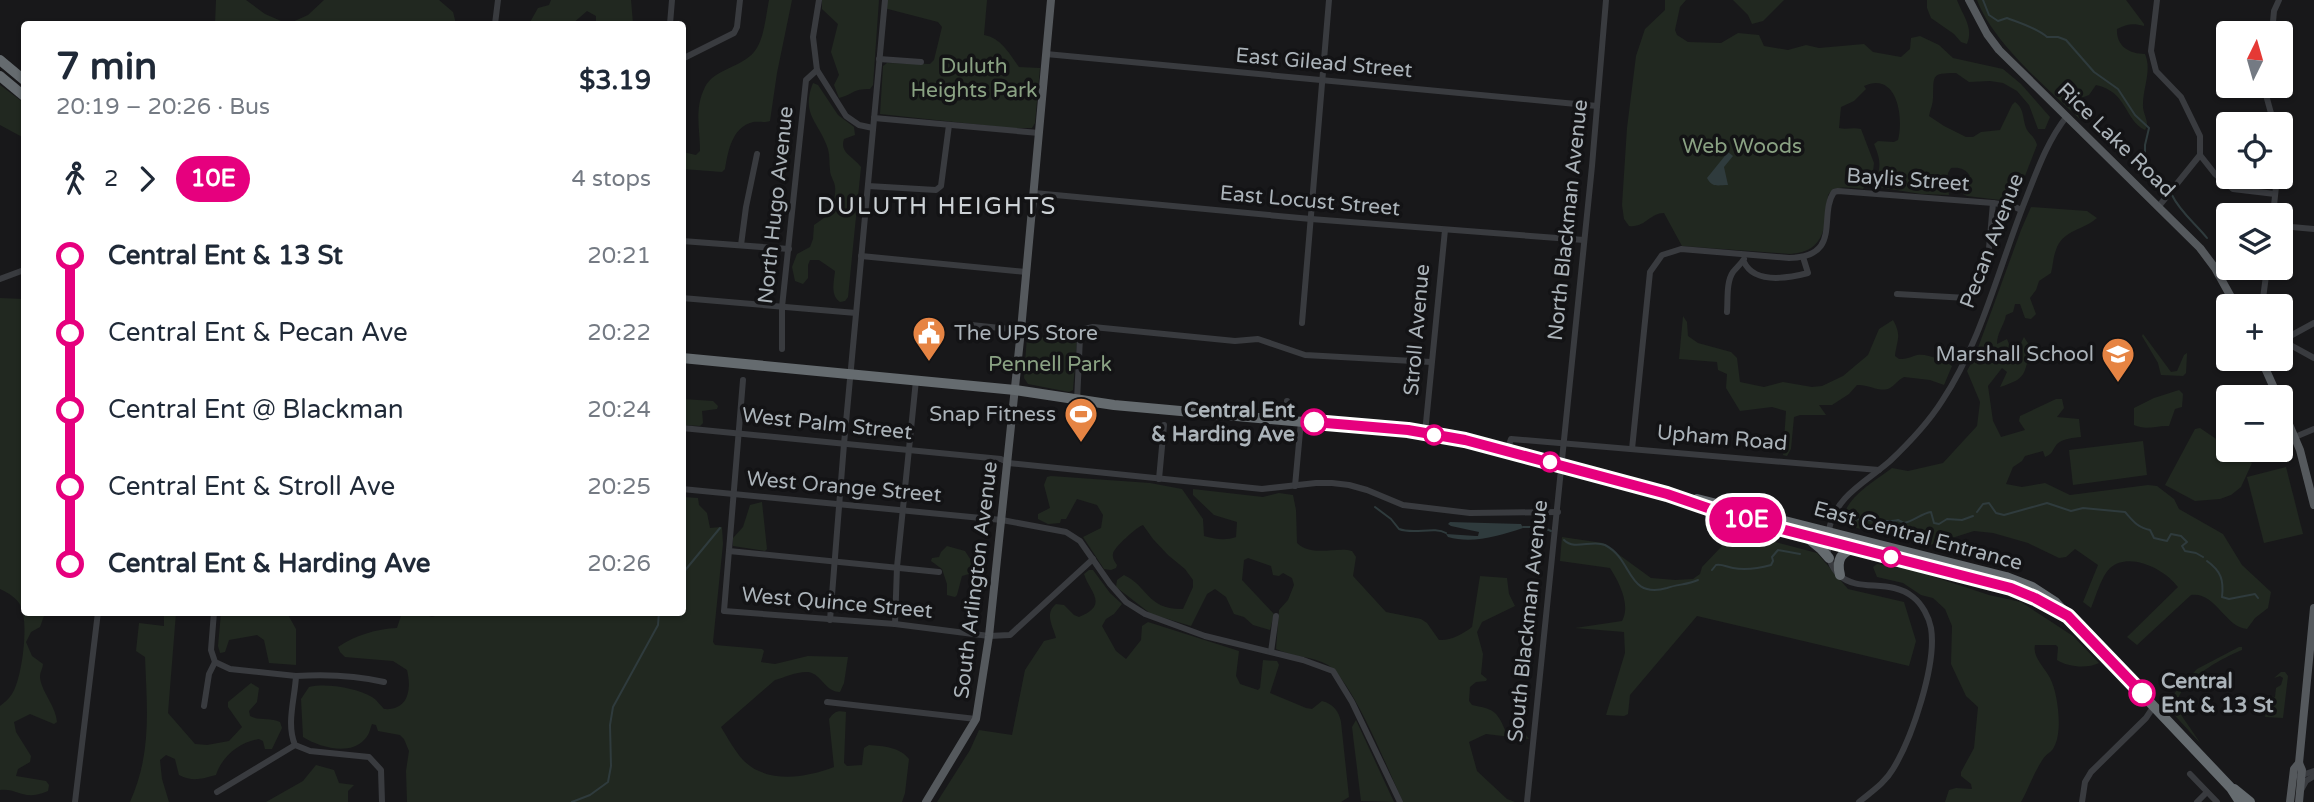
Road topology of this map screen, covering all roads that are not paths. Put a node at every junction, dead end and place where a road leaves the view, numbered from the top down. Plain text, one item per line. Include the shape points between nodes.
1 (498, 0) edge
2 (672, 0) edge
3 (740, 0) edge
4 (819, 0) edge
5 (885, 0) edge
6 (1051, 0) edge
7 (1329, 0) edge
8 (1606, 0) edge
9 (1969, 0) edge
10 (2157, 0) edge
11 (2279, 0) edge
12 (495, 21) edge
13 (670, 21) edge
14 (2273, 21) edge
15 (1046, 54) junction
16 (686, 57) edge
17 (879, 59) junction
18 (0, 61) edge
19 (921, 62) dead end
20 (817, 70) junction
21 (0, 76) edge
22 (21, 78) edge
23 (1321, 80) junction
24 (21, 94) edge
25 (1597, 106) junction
26 (2067, 116) junction
27 (874, 118) junction
28 (948, 125) junction
29 (873, 128) junction
30 (1039, 133) junction
31 (757, 154) dead end
32 (2200, 155) junction
33 (868, 186) junction
34 (2276, 189) edge
35 (1034, 193) junction
36 (2275, 194) junction
37 (1993, 203) junction
38 (2274, 203) edge
39 (2159, 206) junction
40 (2021, 210) junction
41 (1311, 219) junction
42 (2293, 227) edge
43 (2314, 229) edge
44 (1445, 230) junction
45 (1584, 240) junction
46 (686, 241) edge
47 (741, 245) junction
48 (789, 249) junction
49 (1745, 254) junction
50 (861, 256) junction
51 (1803, 257) junction
52 (1744, 262) junction
53 (21, 271) edge
54 (1027, 272) junction
55 (0, 279) edge
56 (1897, 294) dead end
57 (2229, 294) edge
58 (686, 299) edge
59 (782, 307) junction
60 (1727, 312) dead end
61 (856, 313) junction
62 (1302, 323) dead end
63 (2314, 323) edge
64 (971, 325) dead end
65 (1021, 330) junction
66 (2293, 334) edge
67 (2293, 346) edge
68 (782, 349) dead end
69 (686, 358) edge
70 (2314, 358) edge
71 (1431, 362) junction
72 (850, 374) junction
73 (743, 380) dead end
74 (916, 380) junction
75 (1015, 390) junction
76 (1077, 401) junction
77 (1287, 401) dead end
78 (1286, 420) junction
79 (1301, 421) junction
80 (1164, 425) dead end
81 (686, 428) edge
82 (2314, 429) edge
83 (2293, 432) edge
84 (738, 433) junction
85 (1425, 433) junction
86 (2295, 437) junction
87 (1563, 443) junction
88 (844, 444) junction
89 (1632, 449) junction
90 (909, 451) junction
91 (1507, 451) junction
92 (1008, 463) junction
93 (1560, 465) junction
94 (1879, 470) junction
95 (1158, 480) junction
96 (1295, 486) junction
97 (686, 489) edge
98 (734, 494) junction
99 (1667, 494) junction
100 (840, 504) junction
101 (2314, 505) edge
102 (904, 509) junction
103 (1558, 512) junction
104 (1002, 520) junction
105 (1802, 535) junction
106 (1828, 536) junction
107 (1856, 548) junction
108 (729, 551) junction
109 (1829, 558) junction
110 (1093, 559) junction
111 (836, 561) junction
112 (897, 567) junction
113 (939, 572) dead end
114 (1840, 575) junction
115 (2314, 608) edge
116 (98, 616) edge
117 (214, 616) edge
118 (1276, 616) dead end
119 (2068, 616) junction
120 (830, 620) junction
121 (895, 624) junction
122 (989, 636) junction
123 (1271, 652) junction
124 (215, 662) junction
125 (296, 676) junction
126 (384, 682) dead end
127 (827, 702) dead end
128 (204, 706) dead end
129 (2157, 709) junction
130 (976, 719) junction
131 (295, 745) junction
132 (2314, 771) edge
133 (2190, 774) dead end
134 (2297, 776) junction
135 (2314, 776) edge
136 (2231, 788) junction
137 (2300, 791) junction
138 (217, 792) dead end
139 (2207, 792) junction
140 (75, 802) edge
141 (382, 802) edge
142 (926, 802) edge
143 (1400, 802) edge
144 (1527, 802) edge
145 (1859, 802) edge
146 (2082, 802) edge
147 (2197, 802) edge
148 (2217, 802) edge
149 (2240, 802) edge
150 (2250, 802) edge
151 (2290, 802) edge
152 (2299, 802) edge

1 - 12 street
2 - 13 street
3 - 16 street via 734,33
4 - 20 street via 813,37
5 - 17 street
6 - 15 main road, South Arlington Avenue
7 - 23 street
8 - 25 street, North Blackman Avenue
9 - 26 main road, Rice Lake Road via 1999,50
10 - 32 street via 2151,51 2156,71 2181,97 2200,136
11 - 14 street
15 - 23 street, East Gilead Street
15 - 30 main road, South Arlington Avenue
17 - 19 street
17 - 27 street
18 - 22 highway
20 - 29 street via 846,116
20 - 48 street, North Hugo Avenue via 806,80
21 - 24 highway
23 - 25 street, East Gilead Street
23 - 41 street
25 - 45 street, North Blackman Avenue
26 - 39 main road, Rice Lake Road
26 - 40 street, Pecan Avenue via 2048,144
27 - 28 street
27 - 29 street
28 - 30 street
28 - 33 street via 936,190
29 - 33 street
30 - 35 main road, South Arlington Avenue
31 - 47 street
32 - 36 street via 2228,186
32 - 39 street
33 - 50 street
34 - 36 street
35 - 41 street, East Locust Street
35 - 54 main road, South Arlington Avenue
36 - 38 street
37 - 40 street, Baylis Street
37 - 51 street, Baylis Street via 1834,192 1824,239
37 - 56 street via 1988,260 1974,295
39 - 57 main road, Rice Lake Road via 2200,248
40 - 94 street, Pecan Avenue via 1954,381 1926,423
41 - 44 street, East Locust Street
41 - 62 street
42 - 43 street
44 - 45 street, East Locust Street
44 - 71 street, Stroll Avenue
45 - 87 street, North Blackman Avenue
46 - 47 street
47 - 48 street
48 - 59 street, North Hugo Avenue
49 - 51 street
49 - 52 street
49 - 89 street via 1681,249 1662,255 1650,272
50 - 54 street
50 - 61 street
51 - 52 street via 1808,273 1781,278 1749,270
52 - 60 street via 1730,279
53 - 55 street
54 - 65 main road, South Arlington Avenue
58 - 59 street
59 - 61 street
59 - 68 street, North Hugo Avenue
61 - 72 street
63 - 66 street
64 - 65 street
65 - 75 main road, South Arlington Avenue
67 - 70 street
69 - 72 highway, East Central Entrance
71 - 76 street via 1305,355 1258,339 1235,341 1093,327 1084,329 1080,337
71 - 85 street, Stroll Avenue
72 - 74 highway, East Central Entrance
72 - 88 street
73 - 84 street
74 - 75 highway, East Central Entrance
74 - 90 street
75 - 76 highway, East Central Entrance
75 - 92 main road, South Arlington Avenue
76 - 78 highway, East Central Entrance
77 - 78 street
78 - 79 highway, East Central Entrance
79 - 85 highway, East Central Entrance
79 - 96 street
80 - 95 street
81 - 84 street, West Palm Street
82 - 86 street
83 - 86 main road
84 - 88 street, West Palm Street
84 - 98 street
85 - 91 highway, East Central Entrance
86 - 101 main road
87 - 89 street, Upham Road
87 - 91 street, Upham Road via 1511,439
87 - 93 street, South Blackman Avenue
88 - 90 street, West Palm Street
88 - 100 street
89 - 94 street, Upham Road
90 - 92 street, West Palm Street
90 - 102 street
91 - 93 highway, East Central Entrance
92 - 95 street, West Palm Street
92 - 104 main road, South Arlington Avenue
93 - 99 highway, East Central Entrance
93 - 103 street, South Blackman Avenue
94 - 106 street, Pecan Avenue via 1839,505
95 - 96 street, West Palm Street via 1262,489
96 - 103 street, West Palm Street via 1349,485 1423,509
97 - 98 street, West Orange Street
98 - 100 street, West Orange Street
98 - 108 street
99 - 105 highway, East Central Entrance
99 - 106 highway, East Central Entrance
100 - 102 street, West Orange Street
100 - 111 street
102 - 104 street, West Orange Street
102 - 112 street
103 - 144 street, South Blackman Avenue
104 - 110 street, West Orange Street via 1066,532 1080,541
104 - 122 main road, South Arlington Avenue
105 - 106 highway, East Central Entrance
105 - 109 highway
106 - 107 highway, East Central Entrance
106 - 109 street
106 - 119 highway, East Central Entrance via 2013,579 2049,597
107 - 114 highway via 1841,556
107 - 119 highway, East Central Entrance via 2011,588
108 - 111 street
108 - 120 street, West Quince Street via 724,611
109 - 114 street
110 - 122 street via 1010,635
110 - 123 street, West Orange Street via 1126,602 1145,614 1205,636
111 - 112 street
111 - 120 street
112 - 113 street
112 - 121 street
114 - 145 street via 1853,582 1901,589 1919,603 1931,627 1925,686 1909,739 1892,771
115 - 134 main road via 2299,763 2294,769
116 - 140 street
117 - 124 street via 211,650
118 - 123 street
119 - 129 highway, East Central Entrance
120 - 121 street, West Quince Street
121 - 122 street, West Quince Street
122 - 130 main road, South Arlington Avenue
123 - 143 street, West Orange Street via 1333,671
124 - 125 street via 230,669
124 - 128 street
125 - 126 street via 336,674
125 - 131 street via 291,722
127 - 130 street
129 - 136 highway, East Central Entrance
129 - 146 street via 2093,768
130 - 142 main road, South Arlington Avenue
131 - 138 street
131 - 141 street via 310,751 369,757 381,770
132 - 134 street
133 - 139 street
134 - 137 main road
134 - 151 main road
135 - 137 street
136 - 149 highway, East Central Entrance
136 - 150 highway, East Central Entrance
137 - 152 main road
139 - 147 street
139 - 148 street

